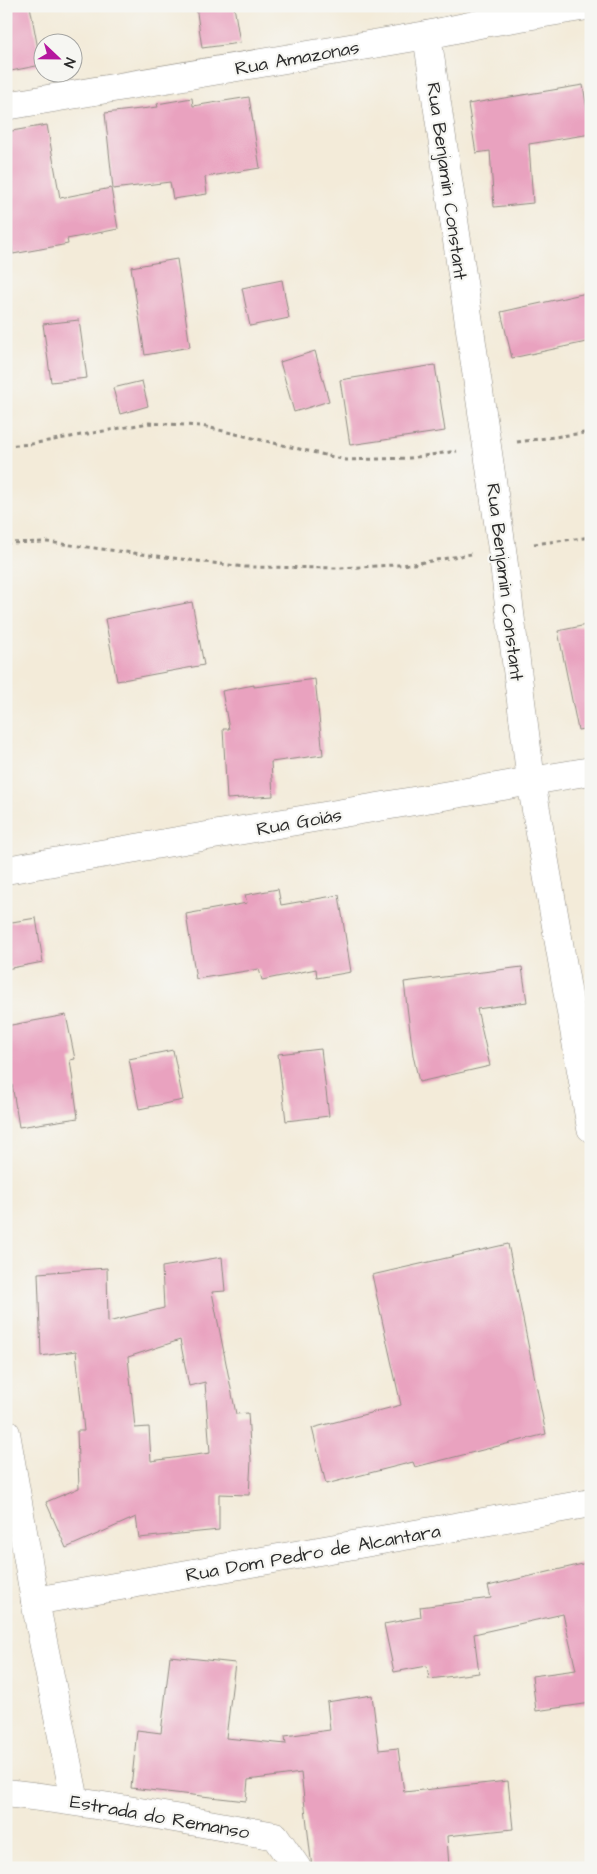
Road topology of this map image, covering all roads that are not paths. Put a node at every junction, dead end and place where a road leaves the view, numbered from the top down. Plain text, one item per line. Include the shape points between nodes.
1 (587, 6) edge
2 (483, 15) edge
3 (427, 35) junction
4 (6, 106) edge
5 (591, 771) edge
6 (531, 782) junction
7 (6, 870) edge
8 (591, 1128) edge
9 (6, 1433) edge
10 (591, 1504) edge
11 (35, 1601) junction
12 (6, 1793) edge
13 (75, 1801) junction
14 (297, 1868) edge

1 - 2 street, Rua Amazonas
2 - 3 street, Rua Amazonas
3 - 4 street, Rua Amazonas
3 - 6 street, Rua Benjamin Constant via 502,549
5 - 6 street, Rua Goiás
6 - 7 street, Rua Goiás
6 - 8 street, Rua Benjamin Constant
9 - 11 street
10 - 11 street, Rua Dom Pedro de Alcantara
11 - 13 street
12 - 13 street, Estrada do Remanso
13 - 14 street, Estrada do Remanso via 275,1836

